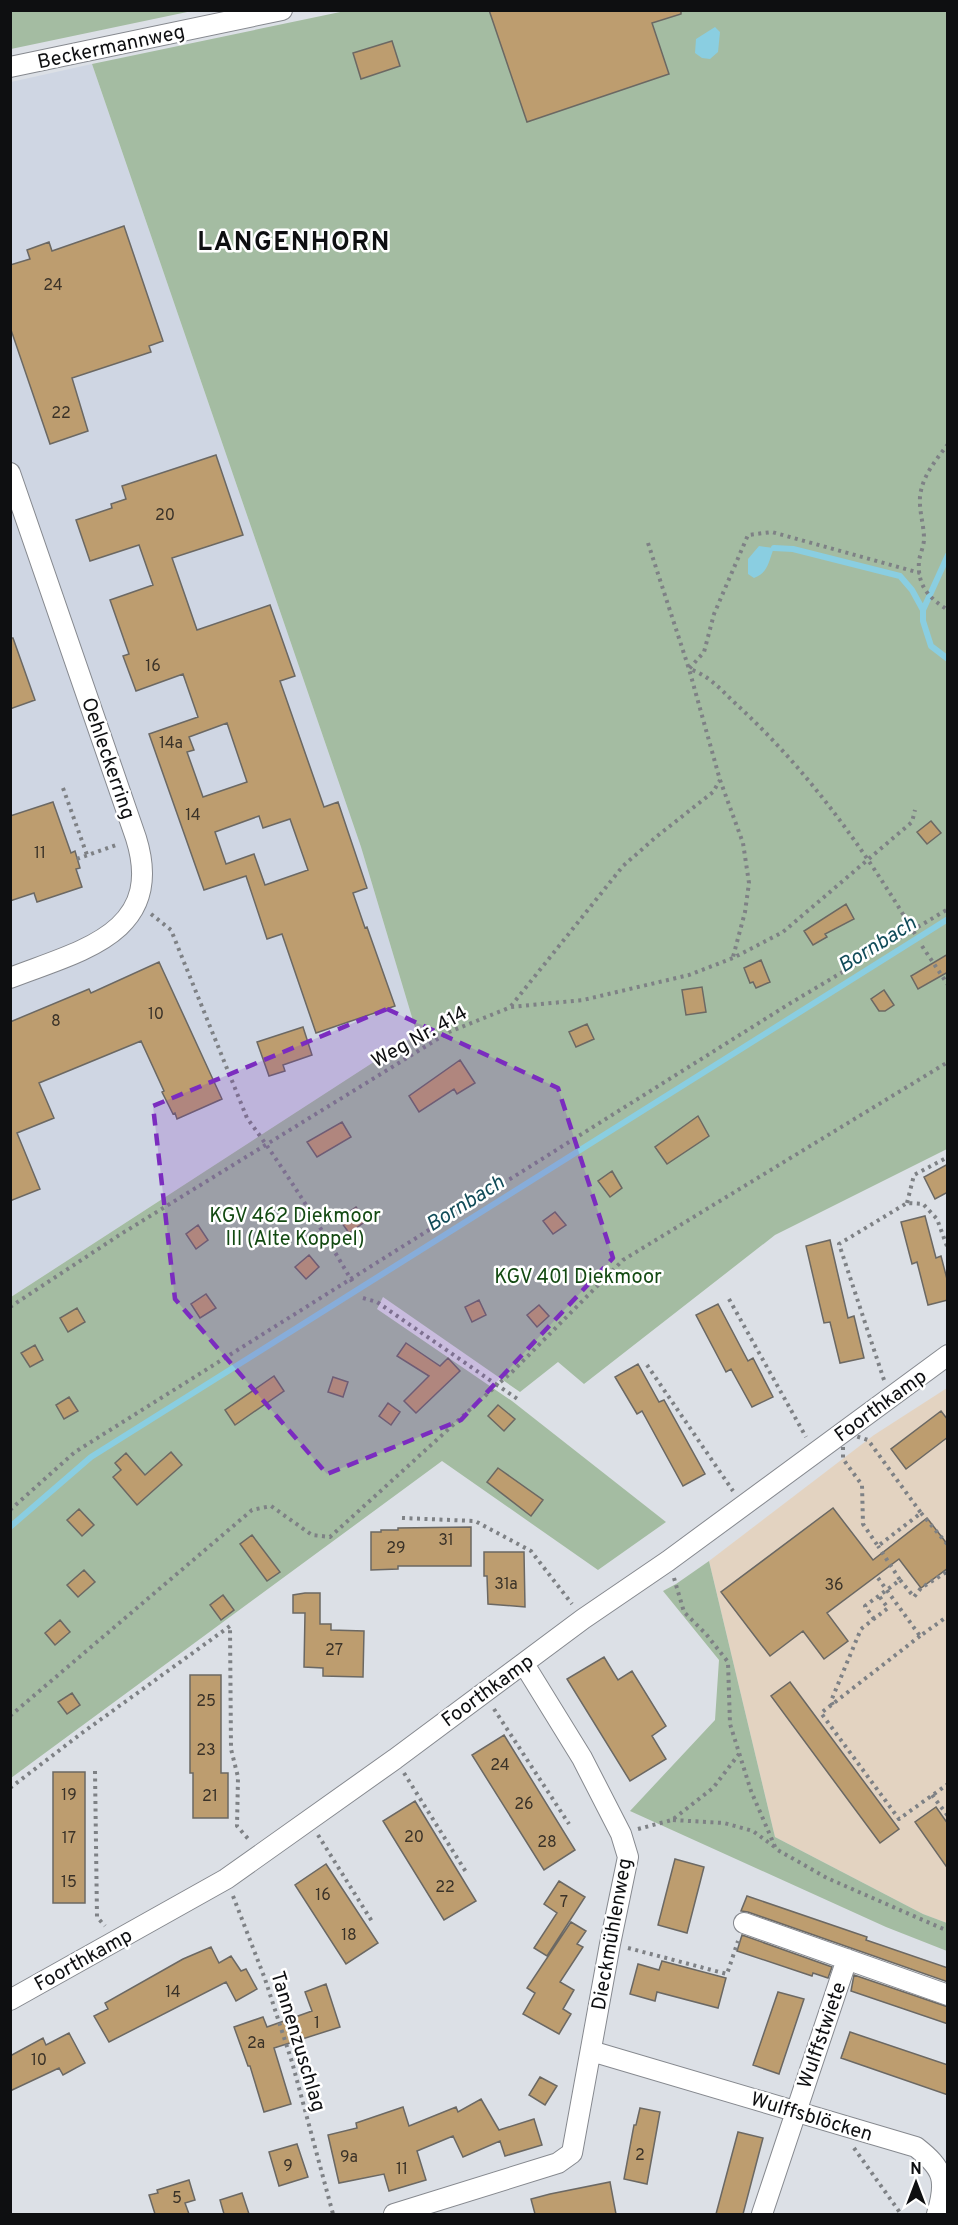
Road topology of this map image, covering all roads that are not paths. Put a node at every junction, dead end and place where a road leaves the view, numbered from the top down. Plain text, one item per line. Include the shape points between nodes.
1 (282, 10) edge
2 (10, 67) edge
3 (10, 473) edge
4 (10, 978) edge
5 (948, 1355) edge
6 (524, 1664) junction
7 (744, 1923) road end
8 (847, 1959) junction
9 (948, 1995) edge
10 (10, 2000) edge
11 (591, 2051) junction
12 (795, 2110) junction
13 (394, 2214) edge
14 (762, 2214) edge
15 (937, 2214) edge

1 - 2 street, Beckermannweg
3 - 4 street, Oehleckerring via 143,858 144,873 136,903 118,929 96,944
5 - 6 street, Foorthkamp
6 - 10 street, Foorthkamp via 226,1879
6 - 11 street, Dieckmühlenweg via 582,1758 621,1834 628,1857
7 - 8 street
8 - 9 street
8 - 12 street, Wulffstwiete
11 - 12 street, Wulffsblöcken
11 - 13 street, Dieckmühlenweg via 572,2154 558,2163
12 - 14 street, Wulffstwiete
12 - 15 street, Wulffsblöcken via 916,2147 934,2162 942,2182

